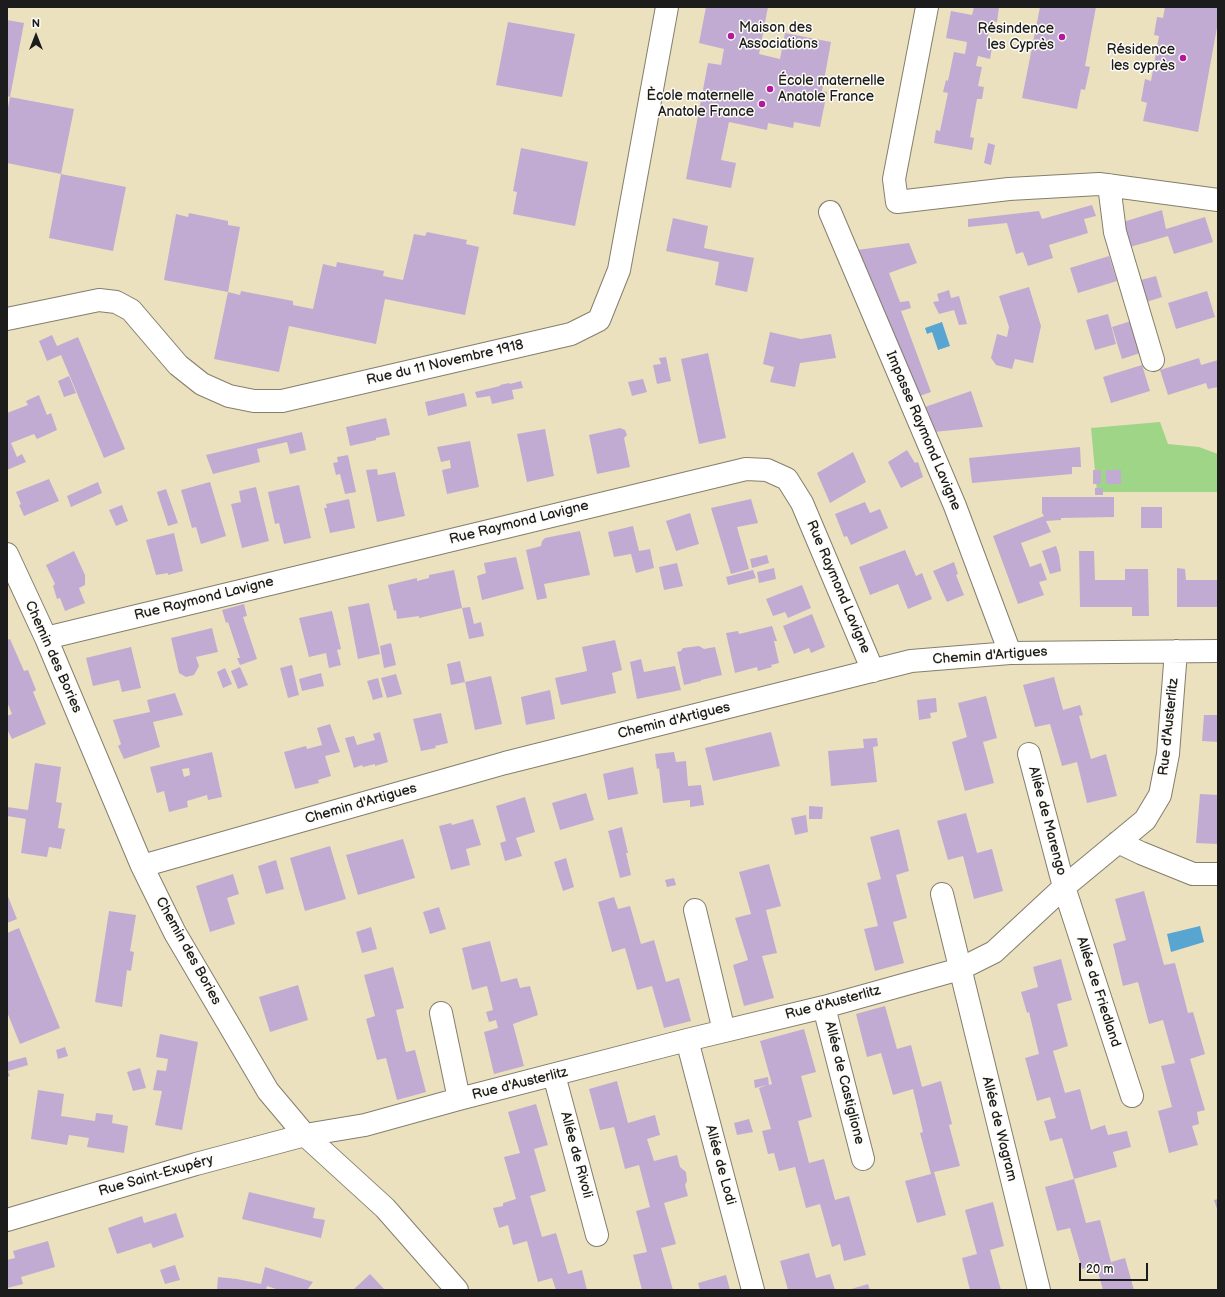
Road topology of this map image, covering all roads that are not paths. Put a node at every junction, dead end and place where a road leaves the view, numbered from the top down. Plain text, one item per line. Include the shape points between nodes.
1 (668, 7) edge
2 (927, 7) edge
3 (1109, 185) junction
4 (1218, 200) edge
5 (830, 212) dead end
6 (7, 320) edge
7 (1152, 360) dead end
8 (7, 554) edge
9 (46, 638) junction
10 (1176, 651) junction
11 (1218, 651) edge
12 (1010, 652) junction
13 (873, 671) junction
14 (1029, 754) dead end
15 (1118, 842) junction
16 (142, 866) junction
17 (1218, 874) edge
18 (1064, 887) junction
19 (942, 894) dead end
20 (695, 910) dead end
21 (960, 969) junction
22 (824, 1007) junction
23 (440, 1013) dead end
24 (724, 1031) junction
25 (687, 1040) junction
26 (554, 1075) junction
27 (1132, 1096) dead end
28 (459, 1099) junction
29 (305, 1135) junction
30 (863, 1159) dead end
31 (7, 1220) edge
32 (597, 1235) dead end
33 (457, 1290) edge
34 (753, 1290) edge
35 (1039, 1290) edge

1 - 6 street, Rue du 11 Novembre 1918 via 619,270 599,320 571,334 282,401 254,401 229,396 202,384 178,365 131,310 116,302 99,300
2 - 3 street via 894,179 897,202 1009,188
3 - 4 street
3 - 7 street via 1115,232
5 - 12 street, Impasse Raymond Lavigne via 955,506
8 - 9 street, Chemin des Bories
9 - 13 street, Rue Raymond Lavigne via 746,469 767,470 787,479 802,502
9 - 16 street, Chemin des Bories
10 - 11 street, Chemin d'Artigues
10 - 12 street, Chemin d'Artigues
10 - 15 street, Rue d'Austerlitz via 1168,754 1160,795 1145,820
12 - 13 street, Chemin d'Artigues via 911,661
13 - 16 street, Chemin d'Artigues via 505,763
14 - 18 street, Allée de Marengo
15 - 17 street via 1193,874
15 - 18 street, Rue d'Austerlitz
16 - 29 street, Chemin des Bories via 175,933 268,1091
18 - 21 street, Rue d'Austerlitz via 994,952
18 - 27 street, Allée de Friedland
19 - 21 street, Allée de Wagram
20 - 24 street
21 - 22 street, Rue d'Austerlitz
21 - 35 street, Allée de Wagram
22 - 24 street, Rue d'Austerlitz
22 - 30 street, Allée de Castiglione
23 - 28 street
24 - 25 street, Rue d'Austerlitz
25 - 26 street, Rue d'Austerlitz
25 - 34 street, Allée de Lodi
26 - 28 street, Rue d'Austerlitz
26 - 32 street, Allée de Rivoli
28 - 29 street, Rue d'Austerlitz via 365,1125
29 - 31 street, Rue Saint-Exupéry via 196,1164
29 - 33 street, Chemin des Bories via 385,1208

